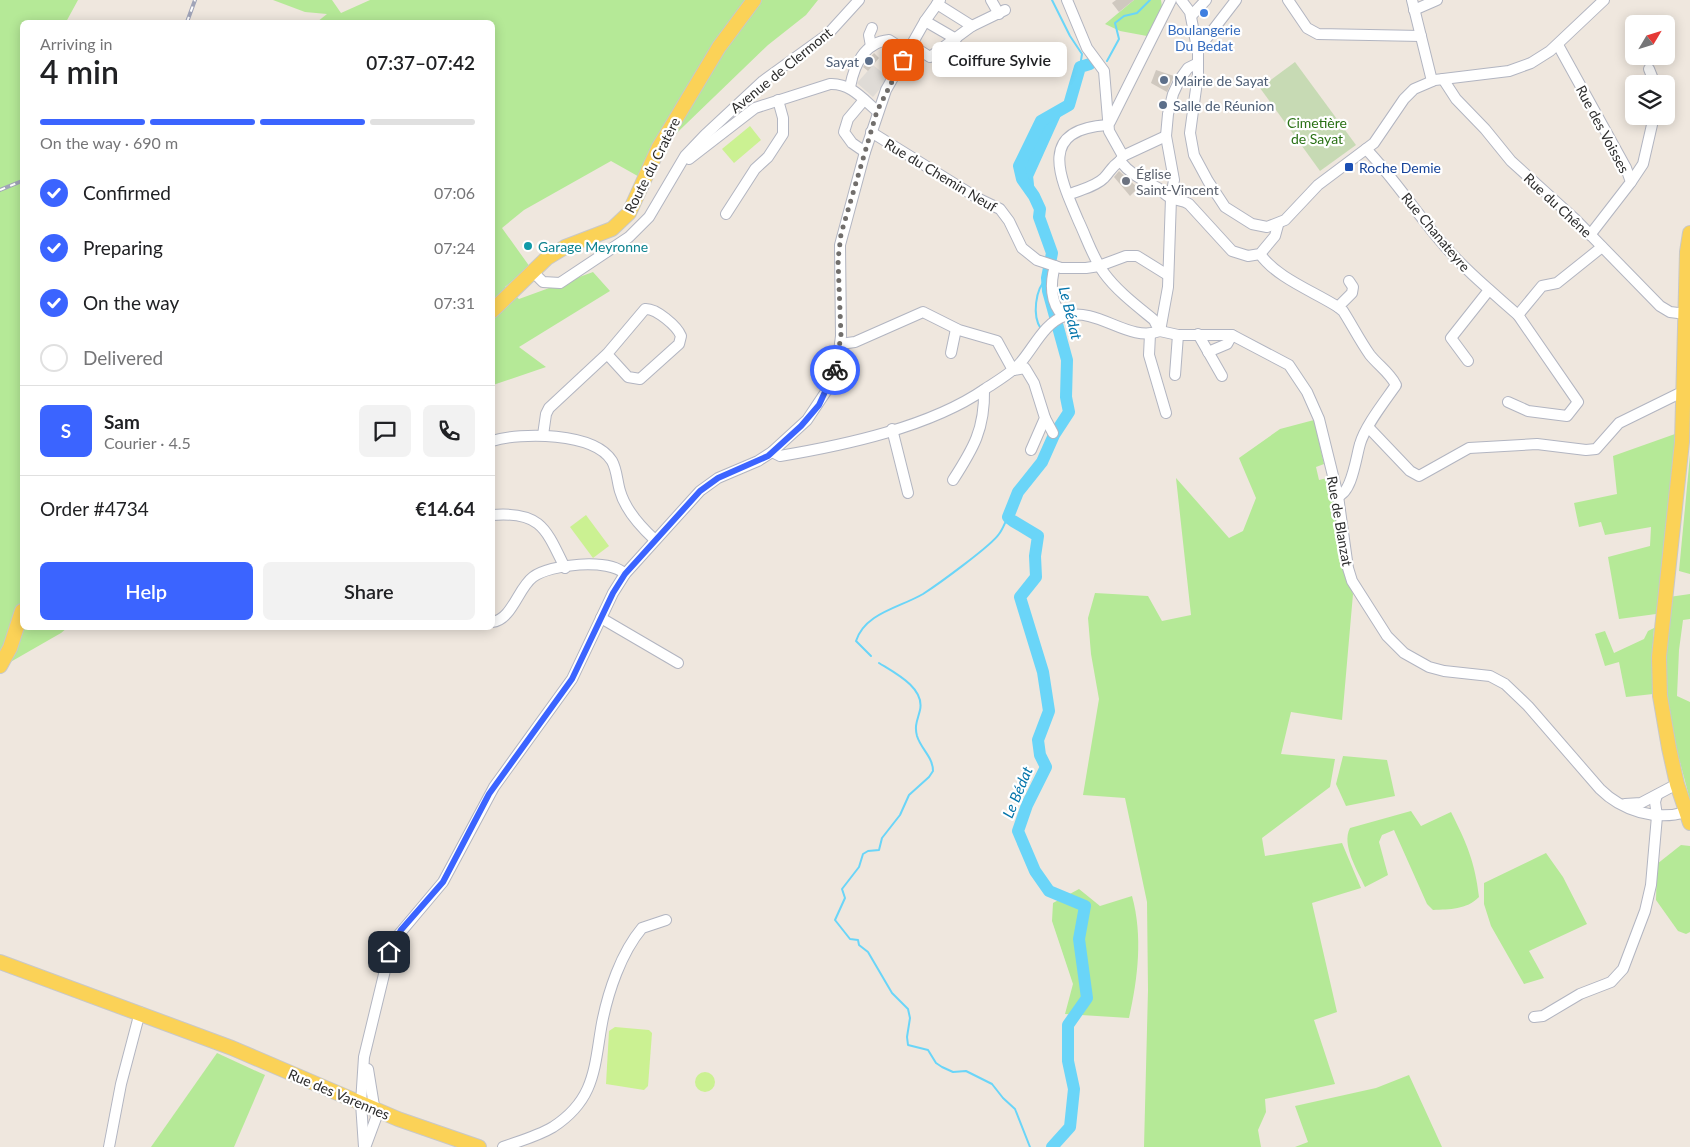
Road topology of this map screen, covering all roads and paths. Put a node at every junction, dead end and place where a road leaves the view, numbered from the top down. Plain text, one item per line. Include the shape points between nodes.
1 (754, 0) edge
2 (859, 0) edge
3 (991, 0) edge
4 (1068, 0) edge
5 (1171, 0) edge
6 (1206, 0) edge
7 (1236, 0) edge
8 (1288, 0) edge
9 (1437, 0) edge
10 (1604, 0) edge
11 (1182, 1) edge
12 (939, 2) edge
13 (1413, 5) edge
14 (1191, 16) junction
15 (925, 21) junction
16 (972, 26) junction
17 (872, 28) dead end
18 (1420, 36) junction
19 (956, 39) junction
20 (1196, 45) junction
21 (1558, 45) junction
22 (871, 46) junction
23 (910, 48) junction
24 (1198, 63) junction
25 (1649, 69) dead end
26 (1651, 75) edge
27 (1437, 80) junction
28 (850, 87) junction
29 (778, 100) junction
30 (864, 100) junction
31 (877, 111) junction
32 (1108, 125) junction
33 (1652, 125) edge
34 (870, 132) junction
35 (1166, 136) junction
36 (1366, 149) junction
37 (865, 152) junction
38 (1121, 158) junction
39 (681, 162) junction
40 (1631, 182) junction
41 (1068, 195) junction
42 (1171, 198) junction
43 (726, 214) dead end
44 (1278, 225) junction
45 (1690, 233) edge
46 (1590, 235) junction
47 (1602, 247) junction
48 (1260, 254) junction
49 (1051, 265) junction
50 (1099, 266) junction
51 (532, 270) junction
52 (1166, 274) junction
53 (1349, 281) dead end
54 (1489, 290) junction
55 (1338, 307) junction
56 (495, 308) edge
57 (1686, 314) junction
58 (1518, 315) junction
59 (1058, 320) junction
60 (956, 328) junction
61 (1155, 332) junction
62 (1198, 334) junction
63 (1178, 335) junction
64 (1232, 335) junction
65 (840, 344) junction
66 (1208, 352) junction
67 (951, 353) dead end
68 (1027, 353) junction
69 (607, 354) junction
70 (1468, 361) dead end
71 (1025, 368) junction
72 (1013, 370) junction
73 (1174, 375) dead end
74 (1222, 376) dead end
75 (984, 390) junction
76 (1684, 394) junction
77 (1508, 402) dead end
78 (1166, 413) dead end
79 (1045, 418) junction
80 (1369, 428) junction
81 (892, 429) junction
82 (1053, 433) dead end
83 (543, 435) junction
84 (495, 440) edge
85 (1031, 450) dead end
86 (772, 452) junction
87 (953, 480) dead end
88 (908, 493) dead end
89 (1338, 496) junction
90 (495, 515) edge
91 (655, 540) junction
92 (565, 568) junction
93 (625, 574) junction
94 (20, 617) edge
95 (601, 618) junction
96 (495, 621) edge
97 (678, 663) dead end
98 (0, 666) edge
99 (1677, 784) junction
100 (1657, 795) junction
101 (1619, 804) junction
102 (1657, 816) junction
103 (1688, 817) edge
104 (666, 920) dead end
105 (0, 962) edge
106 (140, 1012) junction
107 (1534, 1017) dead end
108 (368, 1110) junction
109 (108, 1147) edge
110 (365, 1147) edge
111 (455, 1147) edge
112 (479, 1147) edge
113 (503, 1147) edge

1 - 51 main road, Route du Cratère via 719,46 667,133 628,213 612,228 565,247
2 - 39 street, Avenue de Clermont via 828,34 748,93
3 - 16 street via 1002,12
4 - 32 street via 1087,48 1104,71
5 - 32 street
6 - 14 street
7 - 20 street via 1206,39
8 - 18 street via 1307,28 1318,34
9 - 13 street
10 - 21 street
11 - 14 street
12 - 15 street
12 - 16 street
13 - 18 street, Rue du Chêne
14 - 20 street
15 - 19 street
15 - 23 street
16 - 19 street
17 - 22 street via 869,35
18 - 27 street, Rue du Chêne
19 - 23 street via 930,57
20 - 24 street
21 - 27 street via 1520,68
21 - 40 street, Rue des Voisses
22 - 23 street via 889,40
22 - 28 street via 859,59
23 - 31 street
24 - 35 street via 1188,68 1175,89
24 - 44 street via 1190,133 1198,163 1230,212 1261,227
25 - 26 street
27 - 36 street via 1409,94
27 - 46 street, Rue du Chêne via 1511,161
28 - 29 street via 830,84
28 - 30 street
29 - 39 street via 755,108
29 - 43 street via 783,134
30 - 31 street
30 - 37 street via 848,119 844,132
31 - 34 street
32 - 38 street
32 - 41 street via 1080,129 1062,144 1060,163
33 - 40 street via 1644,164
34 - 37 street
34 - 49 street, Rue du Chemin Neuf via 1000,209 1022,248 1030,256
35 - 38 street
35 - 42 street via 1174,180
36 - 44 street via 1318,185
36 - 54 street, Rue Chanateyre via 1442,243
37 - 65 street via 840,245
38 - 41 street via 1105,178
38 - 42 street via 1133,176
39 - 51 street, Avenue de Clermont via 649,217 629,237 560,283 544,282
40 - 46 street, Rue des Voisses
41 - 50 street
42 - 48 street via 1189,204 1232,251 1248,256
42 - 52 street via 1170,255
44 - 48 street via 1275,236
45 - 57 main road
46 - 47 street, Rue du Chêne
47 - 57 street, Rue du Chêne via 1660,306 1670,312
47 - 58 street via 1557,283 1542,286
48 - 55 street via 1280,274
49 - 50 street via 1072,268
49 - 59 street
50 - 52 street via 1126,256 1137,256
50 - 61 street via 1154,320
51 - 56 main road, Route du Cratère
52 - 61 street via 1168,287
53 - 55 street via 1352,292
54 - 58 street, Rue Chanateyre
54 - 70 street via 1451,338
55 - 80 street via 1368,352 1390,373 1396,384
57 - 76 main road
58 - 77 street, Rue Chanateyre via 1578,402 1567,416 1528,411
59 - 61 street, Rue de Blanzat via 1079,314 1137,332
59 - 68 street
60 - 65 street via 922,312 855,342
60 - 67 street
60 - 72 street via 997,341
61 - 63 street, Rue de Blanzat
61 - 78 street via 1148,355
62 - 63 street, Rue de Blanzat
62 - 64 street, Rue de Blanzat
62 - 66 street
63 - 73 street
64 - 66 street via 1227,344
64 - 89 street, Rue de Blanzat via 1282,360 1296,373 1316,411
65 - 86 street via 833,375 819,405
66 - 74 street
68 - 71 street
68 - 72 street
69 - 69 street via 645,309 653,309 681,336 679,344 640,379 628,377
69 - 83 street via 548,409
71 - 72 street
71 - 79 street via 1034,383
72 - 75 street
75 - 81 street via 955,407
75 - 87 street via 978,438
76 - 80 street via 1619,423 1596,449 1537,444 1476,447 1464,450 1419,476 1410,472
76 - 99 main road via 1659,657 1660,696
79 - 82 street
79 - 85 street
80 - 89 street via 1360,442 1347,488
81 - 86 street via 808,451 780,456
81 - 88 street
83 - 84 street via 516,435
83 - 91 street via 593,446 605,453 615,466 625,503
86 - 91 street via 708,484
89 - 101 street, Rue de Blanzat via 1352,581 1395,645 1407,656 1429,667 1490,676 1505,684 1600,789
90 - 92 street via 520,514 534,520 548,534
91 - 93 street
92 - 93 street via 598,564 613,566
92 - 96 street via 532,577 504,617
93 - 95 street
94 - 98 main road
95 - 97 street
95 - 108 street via 577,671 489,794 443,882 395,939 366,1051
99 - 100 street
99 - 103 main road
100 - 101 street via 1642,803
100 - 102 street
101 - 102 street, Rue de Blanzat
102 - 103 street, Rue de Blanzat
102 - 107 street via 1651,885 1645,911 1621,973 1611,982 1580,994 1543,1016
104 - 113 street via 642,928 622,964 602,1022 595,1073 581,1099 554,1126 539,1135
105 - 106 main road, Rue des Varennes
106 - 108 main road, Rue des Varennes via 278,1077
106 - 109 street
108 - 110 street
108 - 110 street
108 - 111 main road, Rue des Varennes
108 - 112 main road, Rue des Varennes

